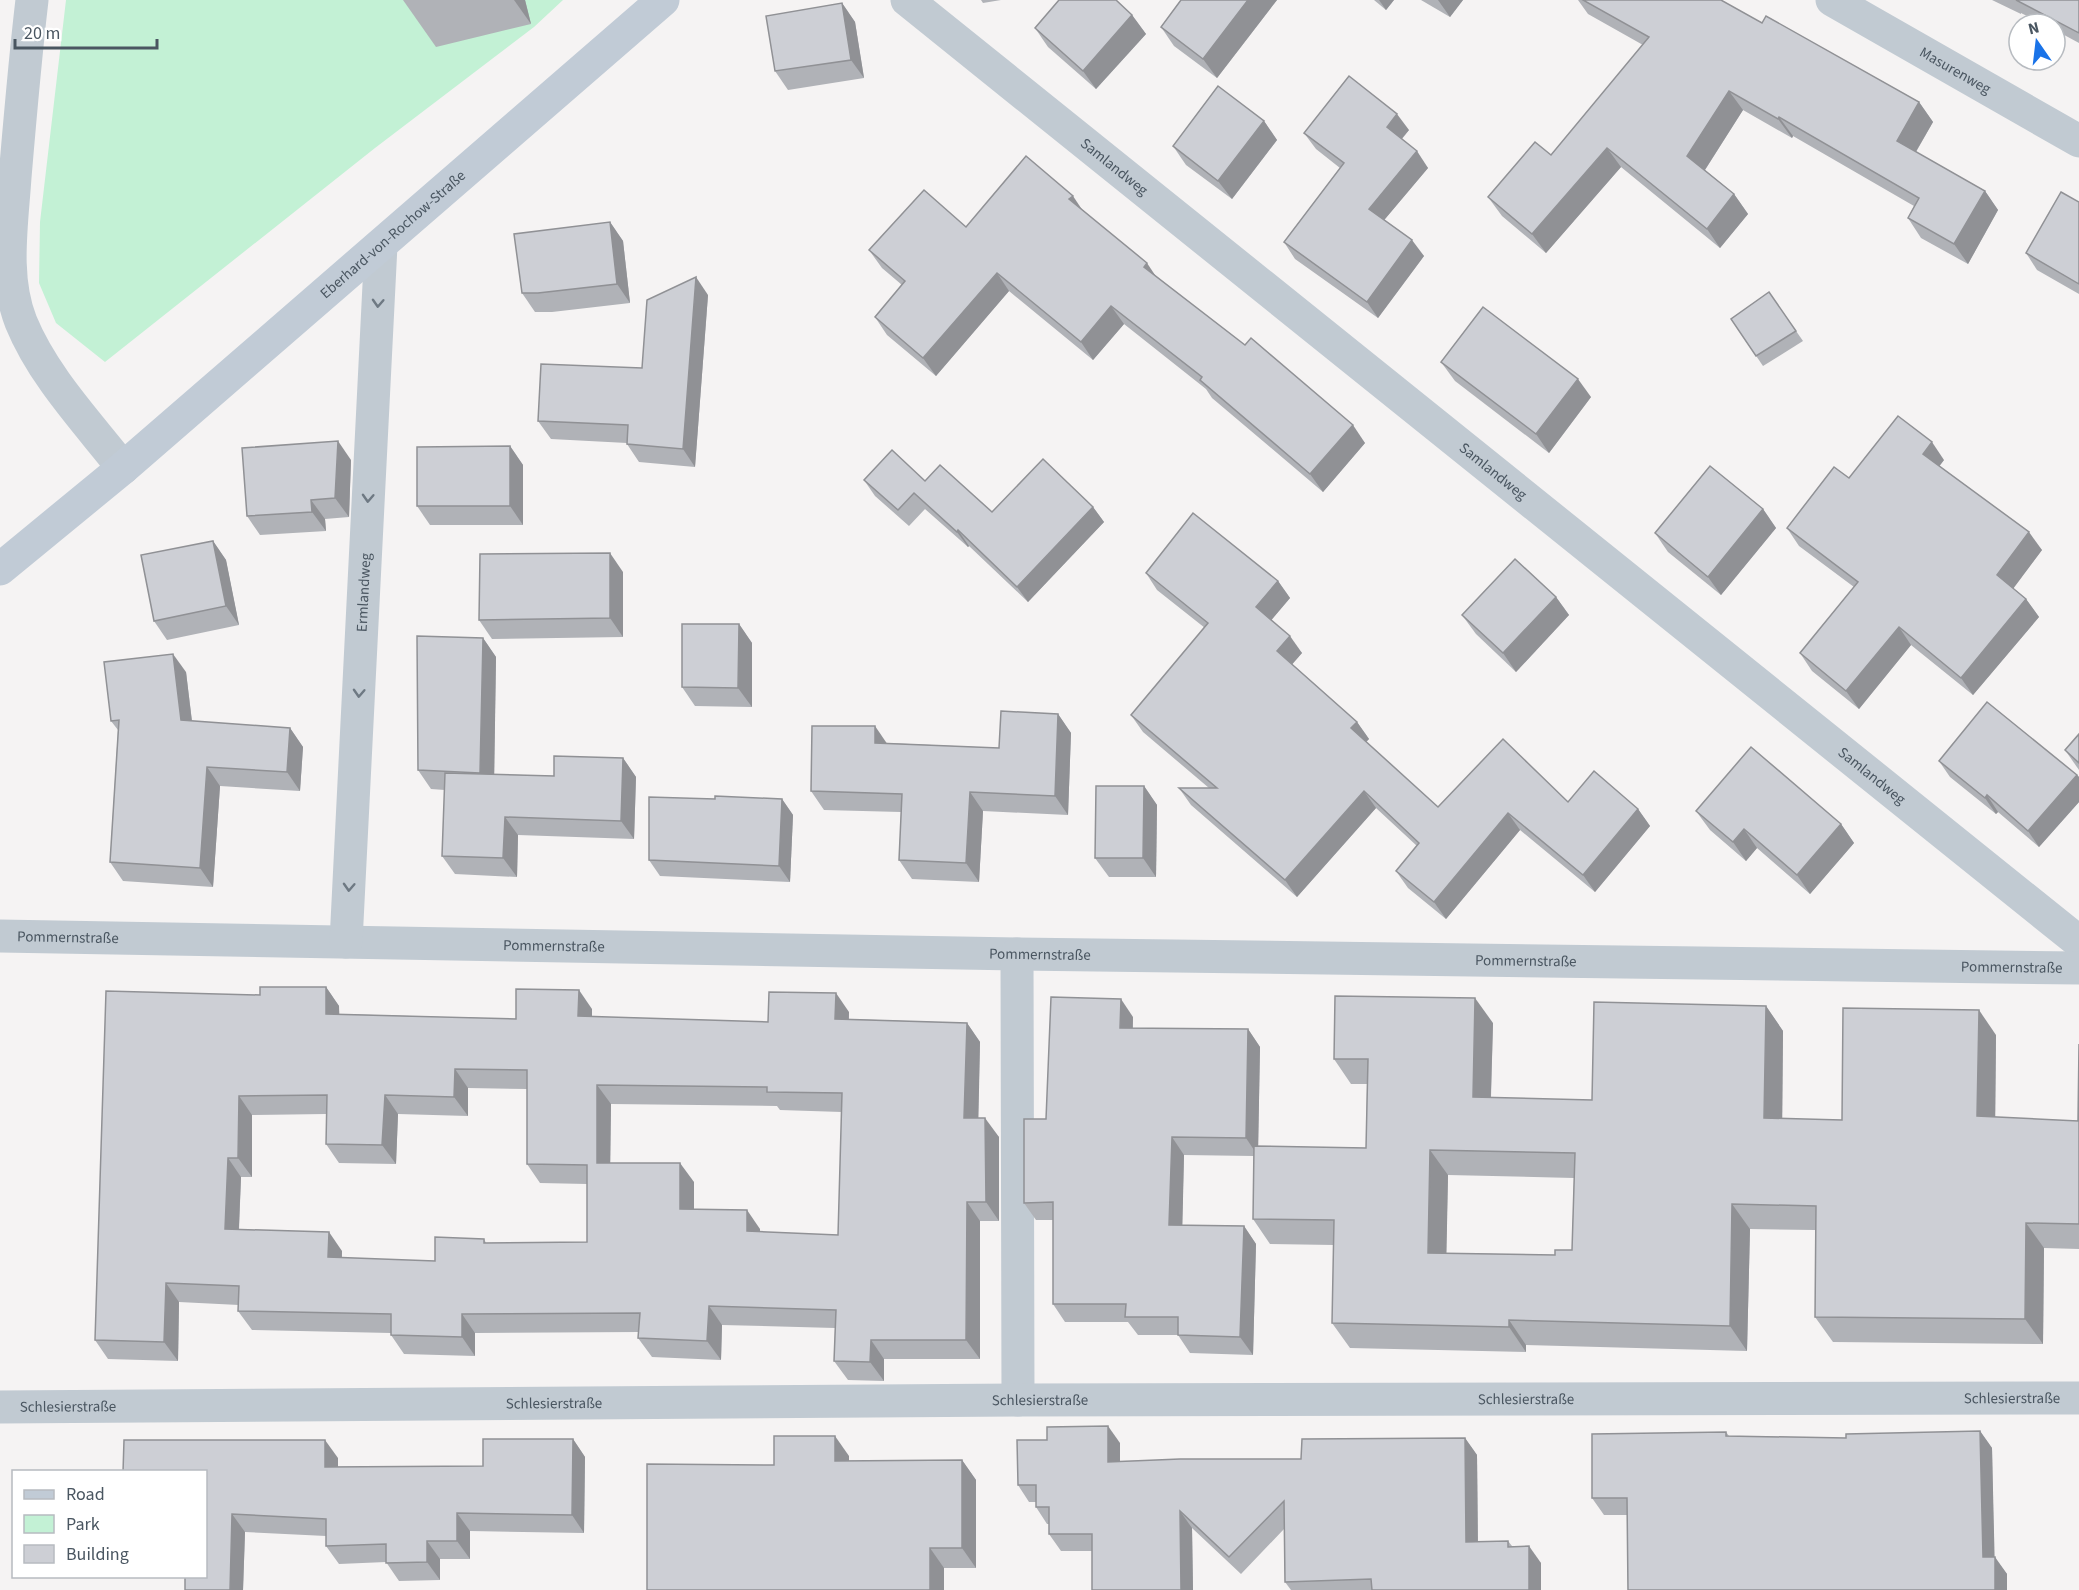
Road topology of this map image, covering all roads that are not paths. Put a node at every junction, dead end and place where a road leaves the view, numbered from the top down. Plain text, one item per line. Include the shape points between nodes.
1 (32, 0) edge
2 (663, 0) edge
3 (907, 0) edge
4 (1832, 0) edge
5 (2079, 141) edge
6 (381, 245) junction
7 (123, 468) junction
8 (0, 569) edge
9 (0, 936) edge
10 (346, 942) junction
11 (2079, 942) edge
12 (1017, 954) junction
13 (2079, 968) edge
14 (2079, 1398) edge
15 (1018, 1400) junction
16 (0, 1407) edge

1 - 7 street via 11,236 14,297 21,322 46,369
2 - 6 main road, Eberhard-von-Rochow-Straße
3 - 11 street, Samlandweg
4 - 5 street, Masurenweg
6 - 7 main road, Eberhard-von-Rochow-Straße
6 -> 10 street, Ermlandweg
7 - 8 main road, Eberhard-von-Rochow-Straße
9 - 10 street, Pommernstraße
10 - 12 street, Pommernstraße
12 - 13 street, Pommernstraße
12 - 15 street
14 - 15 street, Schlesierstraße
15 - 16 street, Schlesierstraße

